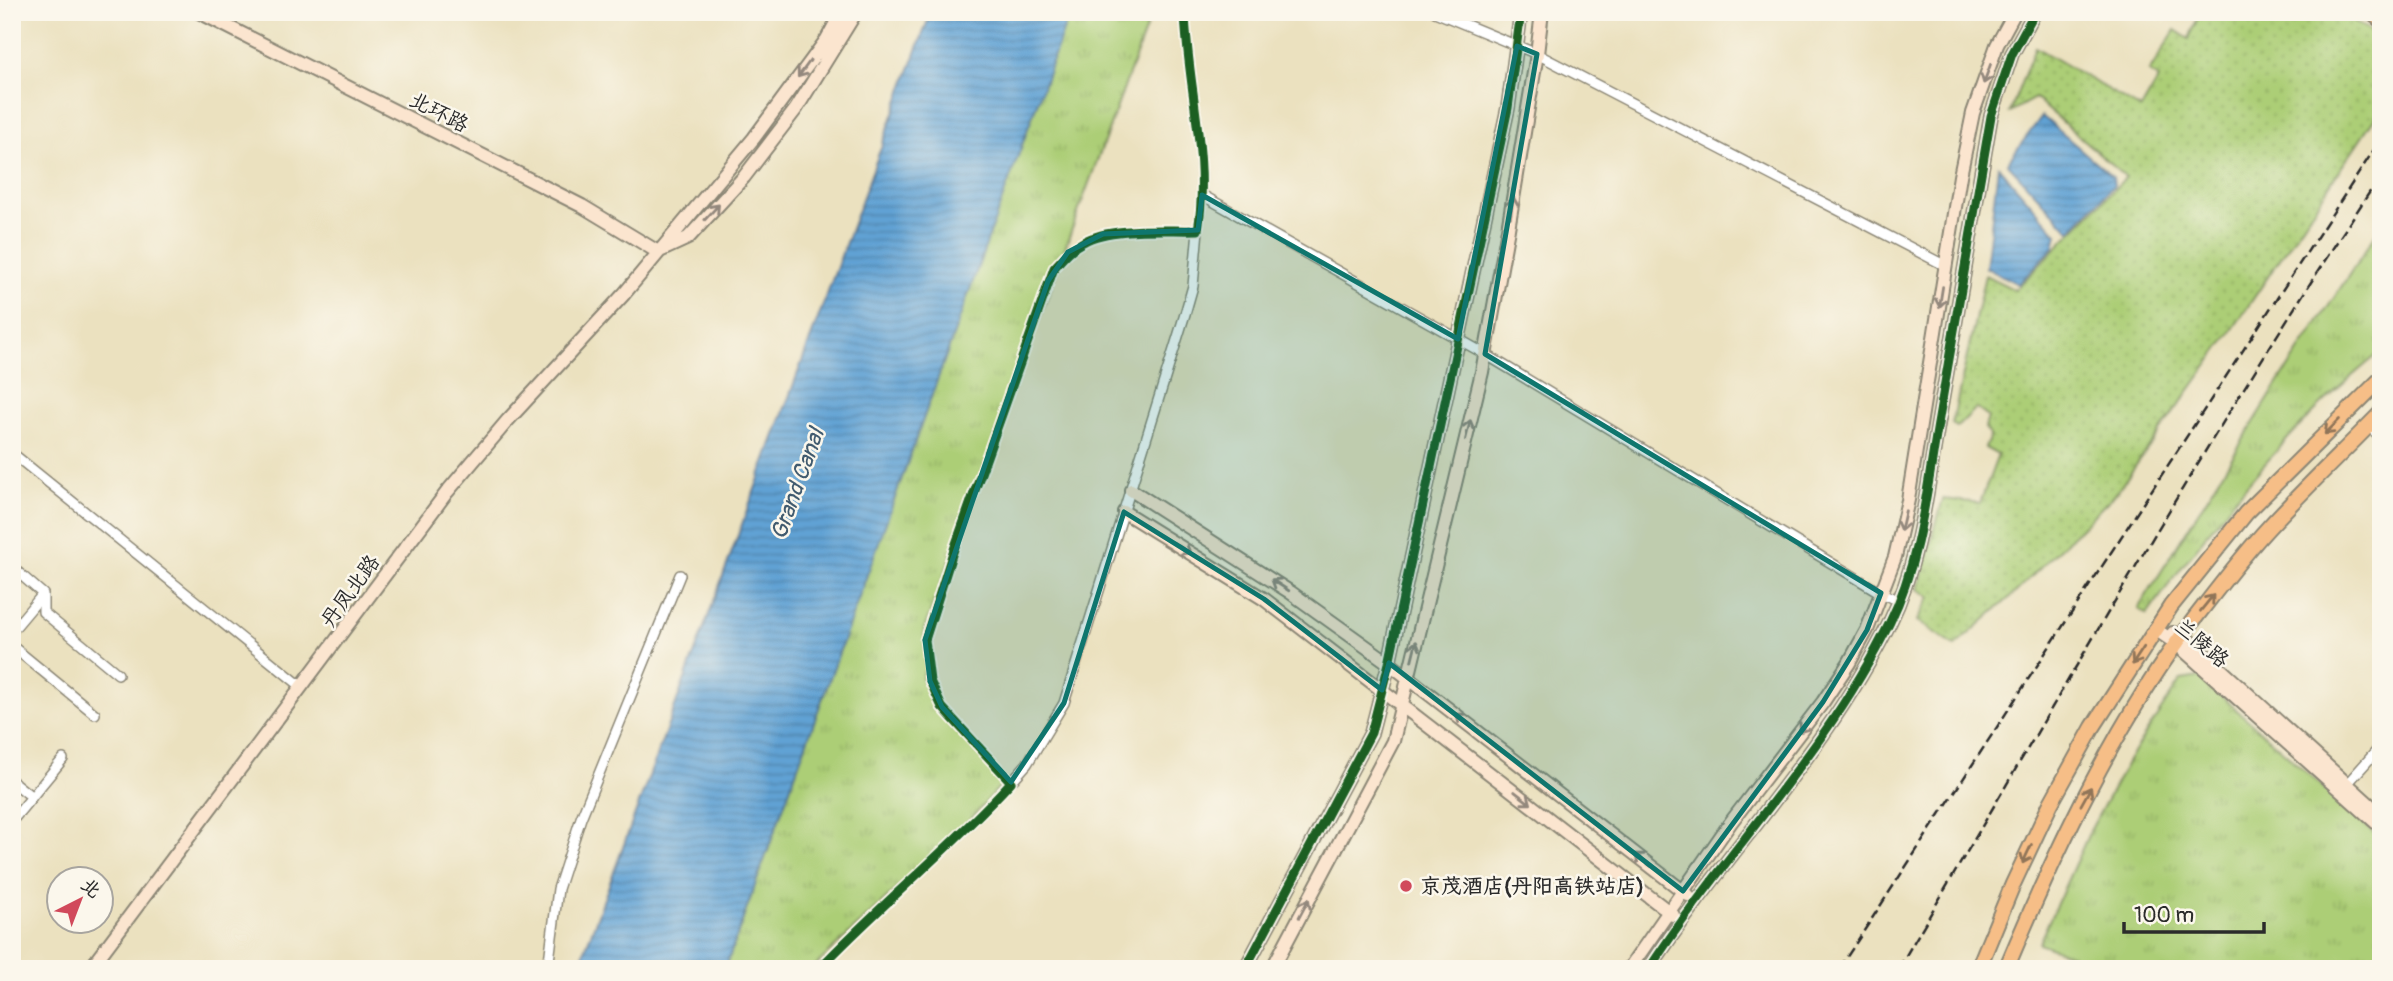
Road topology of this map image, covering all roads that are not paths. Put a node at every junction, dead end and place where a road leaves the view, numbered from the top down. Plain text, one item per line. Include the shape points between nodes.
1 (199, 12) edge
2 (842, 12) edge
3 (856, 12) edge
4 (1185, 12) edge
5 (1435, 12) edge
6 (1521, 12) edge
7 (1542, 12) edge
8 (2015, 12) edge
9 (2035, 12) edge
10 (2371, 12) edge
11 (2381, 20) edge
12 (1517, 46) junction
13 (1537, 54) junction
14 (1202, 195) junction
15 (1198, 230) junction
16 (658, 252) junction
17 (1946, 266) junction
18 (1458, 339) junction
19 (1485, 355) junction
20 (2381, 379) edge
21 (2381, 413) edge
22 (2368, 426) junction
23 (2381, 437) edge
24 (16, 456) edge
25 (12, 467) edge
26 (1131, 490) junction
27 (1124, 512) junction
28 (12, 567) edge
29 (680, 576) dead end
30 (1881, 593) junction
31 (43, 594) junction
32 (1898, 600) junction
33 (13, 628) edge
34 (2155, 629) junction
35 (2180, 640) junction
36 (12, 646) edge
37 (1389, 663) junction
38 (118, 674) dead end
39 (1408, 677) junction
40 (302, 687) junction
41 (1382, 690) junction
42 (1402, 705) junction
43 (95, 714) dead end
44 (2381, 746) edge
45 (63, 759) dead end
46 (12, 781) edge
47 (1011, 782) junction
48 (2347, 784) junction
49 (32, 797) junction
50 (2381, 815) edge
51 (12, 821) edge
52 (2381, 827) edge
53 (1683, 891) junction
54 (1697, 902) junction
55 (1669, 912) junction
56 (1682, 922) junction
57 (90, 969) edge
58 (548, 969) edge
59 (819, 969) edge
60 (1245, 969) edge
61 (1272, 969) edge
62 (1629, 969) edge
63 (1649, 969) edge
64 (1978, 969) edge
65 (2006, 969) edge

1 - 16 street, 北环路 via 582,205
2 -> 16 street, 丹凤北路 via 754,138
16 -> 3 street via 688,238 744,177 796,109
4 - 14 street
5 - 12 street
6 - 12 street
7 - 13 street
8 -> 17 street via 1997,45 1973,113
9 - 32 street via 2012,54 1991,116 1916,550
10 - 11 main road
12 - 13 street
12 - 18 street
13 - 17 street
19 -> 13 street
14 - 15 street
14 - 18 street
15 - 26 street via 1193,286
15 - 47 street via 1103,234 1068,252 1054,268 948,565 925,640 930,681 942,706
16 - 40 street, 丹凤北路 via 447,492
17 -> 30 street via 1908,500
18 - 19 street
18 - 37 street
19 - 30 street
39 -> 19 street
20 -> 34 main road via 2246,513
21 - 22 main road
22 - 23 street
35 -> 22 main road via 2267,528
24 - 25 street
24 - 40 street
26 - 27 street
37 -> 26 street via 1290,592
27 -> 41 street via 1264,599
27 - 47 street via 1064,703
28 - 31 street
29 - 58 street via 581,818 558,889
30 - 32 street
30 -> 53 street via 1849,663
31 - 33 street
31 - 38 street via 43,612
32 - 54 street via 1838,715
34 - 35 street, 兰陵路
34 -> 64 main road via 2051,803
35 - 48 street, 兰陵路
35 - 52 street, 兰陵路
65 -> 35 main road via 2076,814
36 - 43 street
37 - 39 street
37 - 41 street
39 - 42 street
53 -> 39 street
40 - 57 street, 丹凤北路
41 - 42 street
41 - 60 street via 1371,733
42 -> 55 street
61 -> 42 street via 1393,741
44 - 48 street
45 - 49 street
46 - 49 street
47 - 59 street via 975,822
48 - 50 street, 兰陵路
49 - 51 street
53 - 54 street
53 - 55 street
54 - 56 street
55 - 56 street
55 - 62 street
56 - 63 street

